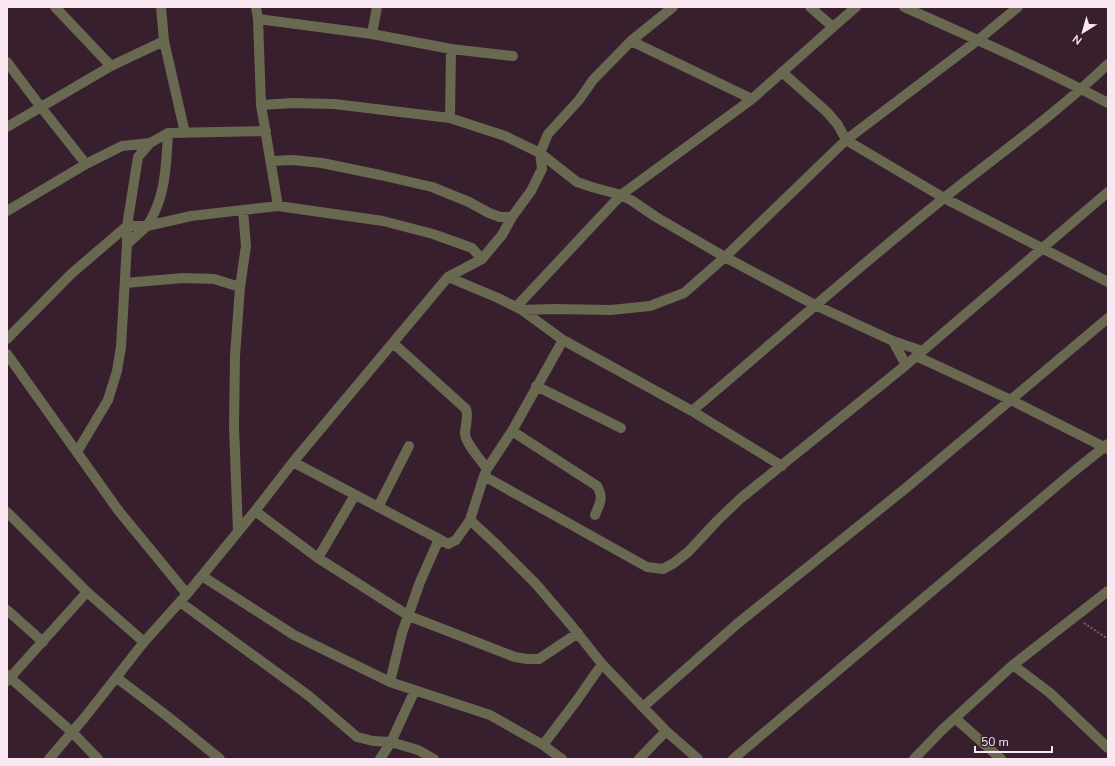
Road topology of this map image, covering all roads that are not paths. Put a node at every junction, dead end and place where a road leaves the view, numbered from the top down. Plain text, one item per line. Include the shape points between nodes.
1 (55, 7) edge
2 (161, 7) edge
3 (256, 7) edge
4 (377, 7) edge
5 (673, 7) edge
6 (810, 7) edge
7 (856, 7) edge
8 (904, 7) edge
9 (1018, 7) edge
10 (258, 19) junction
11 (833, 27) junction
12 (372, 34) junction
13 (978, 40) junction
14 (164, 41) junction
15 (631, 41) junction
16 (451, 49) junction
17 (513, 56) dead end
18 (7, 62) edge
19 (1108, 64) edge
20 (111, 66) junction
21 (782, 72) junction
22 (1082, 89) junction
23 (752, 99) junction
24 (1108, 103) edge
25 (261, 105) junction
26 (40, 106) junction
27 (450, 118) junction
28 (7, 127) edge
29 (266, 131) junction
30 (185, 133) junction
31 (168, 134) junction
32 (846, 140) junction
33 (150, 144) junction
34 (540, 153) junction
35 (271, 161) junction
36 (86, 164) junction
37 (1108, 192) edge
38 (621, 195) junction
39 (944, 198) junction
40 (278, 206) junction
41 (7, 211) edge
42 (243, 211) junction
43 (512, 217) junction
44 (127, 226) junction
45 (147, 226) junction
46 (127, 244) junction
47 (1042, 247) junction
48 (725, 258) junction
49 (482, 259) junction
50 (448, 277) junction
51 (1108, 282) edge
52 (125, 283) junction
53 (240, 287) junction
54 (815, 305) junction
55 (519, 308) junction
56 (1108, 318) edge
57 (7, 339) edge
58 (563, 340) junction
59 (893, 341) junction
60 (393, 343) junction
61 (7, 354) edge
62 (919, 354) junction
63 (906, 365) junction
64 (536, 386) junction
65 (1011, 400) junction
66 (692, 411) junction
67 (621, 428) dead end
68 (512, 431) junction
69 (409, 446) dead end
70 (1107, 447) edge
71 (77, 452) junction
72 (292, 462) junction
73 (782, 466) junction
74 (486, 472) junction
75 (355, 495) junction
76 (378, 507) junction
77 (255, 511) junction
78 (7, 512) edge
79 (595, 515) dead end
80 (470, 520) junction
81 (238, 532) junction
82 (439, 539) junction
83 (318, 558) junction
84 (202, 576) junction
85 (1108, 591) edge
86 (87, 592) junction
87 (187, 594) junction
88 (180, 602) junction
89 (7, 610) edge
90 (409, 616) junction
91 (578, 633) junction
92 (43, 642) junction
93 (144, 642) junction
94 (602, 664) junction
95 (1013, 665) junction
96 (8, 678) edge
97 (117, 678) junction
98 (390, 682) junction
99 (415, 690) junction
100 (643, 707) junction
101 (955, 718) junction
102 (666, 731) junction
103 (72, 732) junction
104 (391, 742) junction
105 (543, 745) junction
106 (1108, 748) edge
107 (49, 759) edge
108 (98, 759) edge
109 (220, 759) edge
110 (380, 759) edge
111 (434, 759) edge
112 (562, 759) edge
113 (638, 759) edge
114 (698, 759) edge
115 (733, 759) edge
116 (914, 759) edge
117 (1001, 759) edge

1 - 20 street
2 - 14 street
3 - 10 street
4 - 12 street
5 - 15 street
6 - 11 street
7 - 11 street
8 - 13 street
9 - 13 street
10 - 12 street
10 - 25 street
11 - 21 street
12 - 16 street
13 - 22 street
13 - 32 street
14 - 20 street
14 - 30 street
15 - 23 street
15 - 34 street via 593,80 579,100 548,134
16 - 17 street
16 - 27 street
18 - 26 street
19 - 22 street
20 - 26 street
21 - 23 street
21 - 32 street via 828,113
22 - 24 street
22 - 39 street
23 - 38 street
25 - 27 street via 334,104
25 - 29 street
26 - 28 street
26 - 36 street
27 - 34 street via 505,136
29 - 30 street
29 - 35 street
30 - 31 street
31 - 33 street
31 - 45 street via 159,205
32 - 39 street
32 - 48 street
33 - 36 street via 122,146
33 - 44 street via 138,157
34 - 38 street via 577,182
34 - 43 street via 542,169 531,191
35 - 40 street
35 - 43 street via 322,163 380,175 432,188 500,217
36 - 41 street
37 - 47 street
38 - 48 street
38 - 55 street
39 - 47 street
39 - 54 street
40 - 42 street
40 - 49 street via 383,221 433,234 472,248
42 - 45 street via 191,216
42 - 53 street via 246,246
43 - 49 street via 502,235
44 - 45 street
44 - 46 street
44 - 57 street via 71,274
45 - 46 street
46 - 52 street
47 - 51 street
47 - 62 street
48 - 54 street
48 - 55 street via 684,293 650,306 612,310
49 - 50 street
50 - 55 street
50 - 60 street
52 - 53 street via 183,278 214,279
52 - 71 street via 117,370 108,400
53 - 81 street via 234,371
54 - 59 street
54 - 66 street
55 - 58 street
56 - 65 street
58 - 64 street
58 - 66 street
59 - 62 street
59 - 63 street
60 - 72 street
60 - 74 street via 466,409 465,436
61 - 71 street
62 - 63 street
62 - 65 street
63 - 73 street
64 - 67 street
64 - 68 street
65 - 70 street
65 - 100 street via 736,624
66 - 73 street
68 - 74 street
68 - 79 street via 596,486 601,498
69 - 76 street
70 - 115 street via 1073,472
71 - 87 street via 118,510
72 - 75 street
72 - 77 street
73 - 74 street via 741,498 688,552 664,569 647,568
74 - 80 street
75 - 76 street
75 - 83 street
76 - 82 street
77 - 81 street
77 - 83 street
78 - 86 street
80 - 82 street via 453,542 448,544
80 - 91 street via 536,584
81 - 84 street
82 - 90 street via 420,582
83 - 90 street
84 - 87 street
84 - 98 street via 294,634
85 - 95 street
86 - 92 street
86 - 93 street
87 - 88 street
88 - 93 street
88 - 104 street via 309,696 356,737
89 - 92 street
90 - 91 street via 515,657 527,659 539,659
90 - 98 street via 402,633
91 - 94 street
92 - 96 street
93 - 97 street
94 - 100 street
94 - 105 street
95 - 101 street
95 - 106 street via 1050,693
96 - 103 street
97 - 103 street
97 - 109 street
98 - 99 street
99 - 104 street
99 - 105 street via 490,715
100 - 102 street
101 - 116 street
101 - 117 street
102 - 113 street
102 - 114 street
103 - 107 street
103 - 108 street
104 - 110 street
104 - 111 street via 418,750
105 - 112 street

